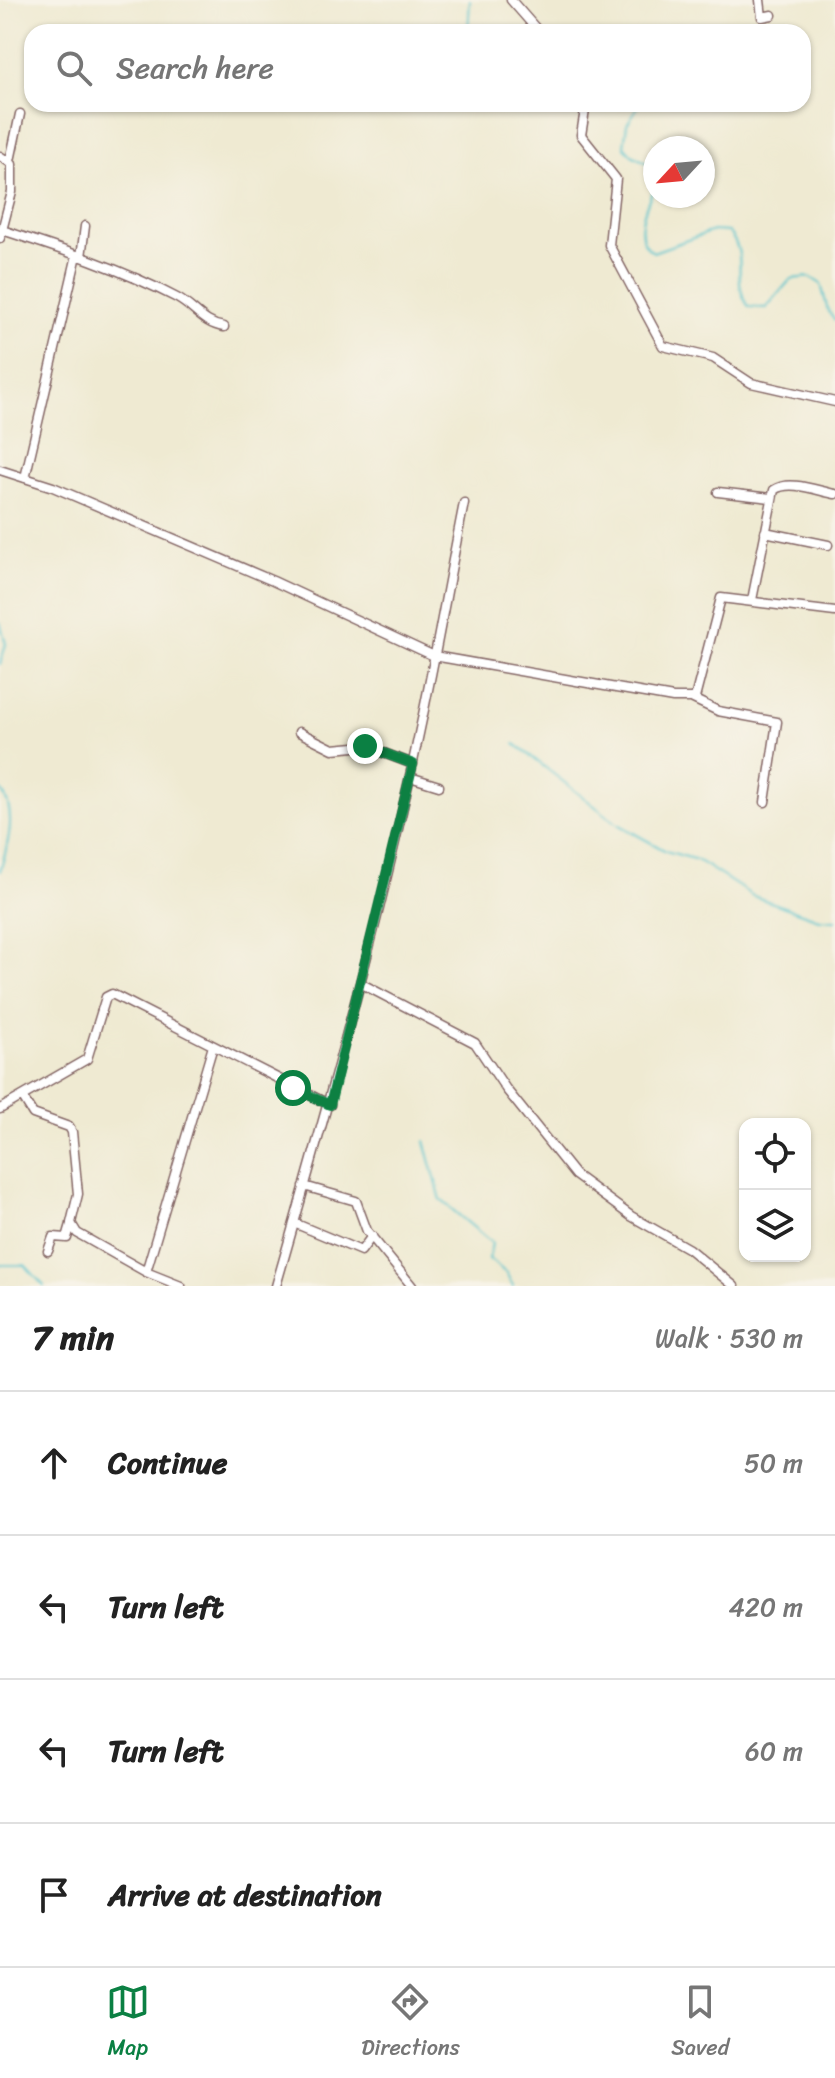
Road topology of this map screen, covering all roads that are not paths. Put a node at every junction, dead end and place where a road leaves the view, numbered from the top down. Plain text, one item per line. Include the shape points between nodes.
1 (511, 0) edge
2 (760, 0) edge
3 (772, 15) dead end
4 (532, 24) edge
5 (585, 112) edge
6 (20, 114) dead end
7 (0, 156) edge
8 (10, 161) junction
9 (85, 226) dead end
10 (1, 234) edge
11 (79, 256) junction
12 (224, 327) dead end
13 (835, 402) edge
14 (0, 470) edge
15 (25, 478) junction
16 (718, 492) dead end
17 (835, 494) edge
18 (771, 498) junction
19 (464, 503) dead end
20 (765, 532) junction
21 (828, 545) dead end
22 (752, 600) junction
23 (835, 612) edge
24 (434, 656) junction
25 (693, 699) junction
26 (299, 732) dead end
27 (413, 764) junction
28 (410, 777) junction
29 (439, 786) dead end
30 (765, 802) dead end
31 (360, 983) junction
32 (213, 1046) junction
33 (23, 1098) junction
34 (330, 1105) junction
35 (0, 1109) edge
36 (304, 1186) junction
37 (71, 1223) junction
38 (294, 1223) junction
39 (372, 1236) junction
40 (48, 1251) dead end
41 (146, 1272) junction
42 (181, 1286) edge
43 (276, 1286) edge
44 (412, 1286) edge
45 (734, 1286) edge

1 - 4 street
2 - 3 street via 762,17
5 - 13 street via 581,135 616,179 609,245 647,310 656,338 671,348 713,358 751,383
6 - 8 street
7 - 8 street
8 - 10 street via 14,180
9 - 11 street
10 - 11 street
11 - 12 street via 180,299 202,318
11 - 15 street
14 - 15 street
15 - 24 street via 287,587
16 - 18 street
17 - 18 street via 779,486
18 - 20 street
19 - 24 street
20 - 21 street
20 - 22 street
22 - 23 street
22 - 25 street via 718,601
24 - 25 street
24 - 27 street
25 - 30 street via 718,711 777,722
26 - 27 street via 333,749 365,746
27 - 28 street
28 - 29 street
28 - 31 street
31 - 34 street
31 - 45 street via 475,1043 575,1175 631,1216 681,1243
32 - 33 street via 110,994 87,1059
32 - 34 street
32 - 41 street
33 - 35 street
33 - 37 street via 33,1114 71,1129 78,1194
34 - 36 street
36 - 38 street
36 - 39 street via 353,1199
37 - 40 street via 67,1238 53,1237
37 - 41 street via 77,1233
38 - 39 street via 361,1251
38 - 43 street
39 - 44 street
41 - 42 street

